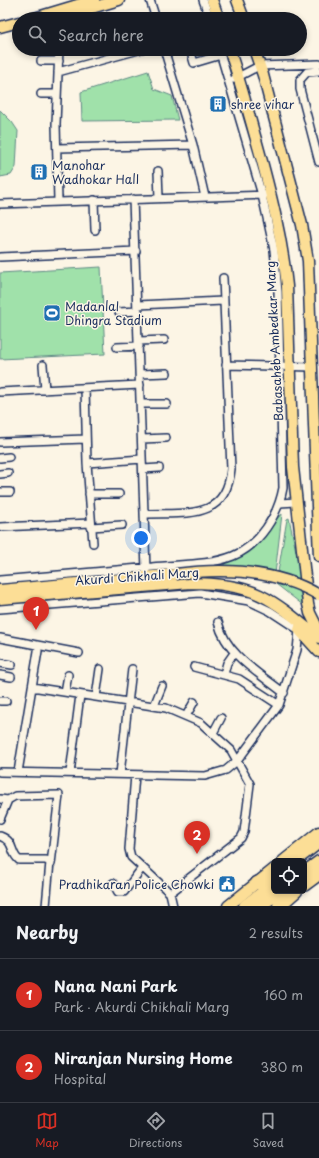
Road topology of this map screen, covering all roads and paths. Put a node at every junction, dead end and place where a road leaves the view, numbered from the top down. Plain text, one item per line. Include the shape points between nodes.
1 (94, 0) edge
2 (119, 0) edge
3 (150, 0) edge
4 (204, 0) edge
5 (212, 0) edge
6 (237, 0) edge
7 (67, 12) edge
8 (75, 12) edge
9 (154, 12) edge
10 (208, 12) edge
11 (216, 12) edge
12 (241, 12) edge
13 (12, 24) edge
14 (0, 27) edge
15 (12, 30) edge
16 (0, 33) edge
17 (59, 56) edge
18 (116, 56) edge
19 (166, 56) edge
20 (192, 56) dead end
21 (211, 56) edge
22 (225, 56) edge
23 (256, 56) edge
24 (41, 60) dead end
25 (59, 61) junction
26 (319, 64) edge
27 (259, 66) junction
28 (319, 71) edge
29 (58, 72) junction
30 (234, 79) junction
31 (41, 94) dead end
32 (57, 94) junction
33 (193, 145) junction
34 (317, 147) edge
35 (57, 148) junction
36 (319, 162) edge
37 (158, 171) dead end
38 (266, 194) junction
39 (205, 197) junction
40 (159, 198) junction
41 (133, 199) junction
42 (94, 200) junction
43 (58, 201) junction
44 (0, 204) edge
45 (95, 230) dead end
46 (136, 251) junction
47 (0, 257) edge
48 (223, 278) dead end
49 (223, 301) junction
50 (138, 308) junction
51 (119, 312) dead end
52 (164, 340) dead end
53 (139, 343) junction
54 (117, 347) dead end
55 (316, 351) edge
56 (43, 365) dead end
57 (226, 365) junction
58 (285, 367) junction
59 (313, 367) junction
60 (167, 373) dead end
61 (140, 374) junction
62 (140, 385) junction
63 (85, 388) junction
64 (45, 390) junction
65 (0, 392) edge
66 (141, 404) junction
67 (167, 404) dead end
68 (166, 438) dead end
69 (86, 439) junction
70 (142, 439) junction
71 (0, 442) edge
72 (9, 457) dead end
73 (0, 458) edge
74 (142, 459) junction
75 (87, 463) junction
76 (159, 468) dead end
77 (143, 469) junction
78 (0, 492) edge
79 (10, 492) dead end
80 (89, 494) junction
81 (119, 494) dead end
82 (296, 502) junction
83 (280, 503) junction
84 (318, 511) edge
85 (144, 514) junction
86 (91, 525) junction
87 (122, 525) dead end
88 (0, 527) edge
89 (93, 543) dead end
90 (319, 556) edge
91 (146, 567) junction
92 (0, 580) edge
93 (147, 587) junction
94 (0, 590) edge
95 (307, 591) junction
96 (319, 595) edge
97 (0, 599) edge
98 (0, 609) edge
99 (319, 619) edge
100 (218, 622) dead end
101 (300, 627) junction
102 (319, 631) edge
103 (0, 638) edge
104 (319, 638) edge
105 (38, 651) dead end
106 (319, 652) edge
107 (79, 653) dead end
108 (234, 653) junction
109 (0, 664) edge
110 (12, 665) dead end
111 (194, 667) dead end
112 (100, 669) dead end
113 (132, 669) dead end
114 (224, 674) junction
115 (0, 675) edge
116 (68, 675) dead end
117 (11, 677) dead end
118 (162, 686) dead end
119 (32, 687) junction
120 (65, 692) junction
121 (284, 693) junction
122 (80, 695) junction
123 (96, 697) junction
124 (128, 702) junction
125 (194, 702) dead end
126 (279, 705) junction
127 (154, 706) junction
128 (186, 716) junction
129 (221, 718) dead end
130 (213, 733) junction
131 (238, 760) junction
132 (0, 772) edge
133 (18, 772) junction
134 (70, 774) junction
135 (120, 774) junction
136 (135, 775) junction
137 (0, 799) edge
138 (8, 800) junction
139 (1, 817) edge
140 (319, 832) edge
141 (0, 836) edge
142 (319, 842) edge
143 (319, 850) edge
144 (287, 858) edge
145 (298, 858) edge
146 (307, 860) edge
147 (319, 862) edge
148 (50, 864) junction
149 (142, 868) junction
150 (307, 871) edge
151 (319, 874) edge
152 (271, 878) edge
153 (319, 879) edge
154 (271, 880) edge
155 (113, 883) dead end
156 (307, 883) edge
157 (257, 884) joint
158 (307, 888) edge
159 (170, 893) junction
160 (291, 894) edge
161 (296, 894) edge
162 (282, 900) edge
163 (46, 906) edge
164 (173, 906) edge
165 (228, 906) edge
166 (245, 906) edge
167 (260, 906) edge

1 - 7 main road
2 - 8 main road
3 - 9 street
4 - 10 street
5 - 11 main road
6 - 12 main road
13 - 14 main road
15 - 16 main road
17 - 25 street
18 - 29 street
19 - 33 street
20 - 21 street via 194,63
22 - 30 main road, Babasaheb Ambedkar Marg
23 - 27 main road
24 - 25 street
25 - 29 street
26 - 27 street
27 - 30 street
27 - 55 main road via 306,243
28 - 34 street via 307,72 300,80 300,89
29 - 32 street
30 - 38 main road, Babasaheb Ambedkar Marg
31 - 32 street
32 - 35 street
33 - 35 street
33 - 39 street
34 - 36 street
35 - 43 street
37 - 40 street
38 - 39 street
38 - 58 main road, Babasaheb Ambedkar Marg via 285,266
39 - 40 street
40 - 41 street
41 - 42 street
41 - 46 street
42 - 43 street
42 - 45 street
43 - 44 street
46 - 47 street
46 - 50 street
48 - 49 street
49 - 50 street
49 - 57 street
50 - 51 street
50 - 53 street
52 - 53 street
53 - 54 street
53 - 61 street
55 - 59 main road
56 - 64 street
57 - 58 street
57 - 85 street via 231,469 227,491 215,505 200,512
58 - 59 street
58 - 82 main road, Babasaheb Ambedkar Marg
58 - 83 street, Babasaheb Ambedkar Marg via 284,488
59 - 84 main road
60 - 61 street
61 - 62 street
62 - 63 street
62 - 66 street
63 - 64 street
63 - 69 street
64 - 65 street
66 - 67 street
66 - 70 street
68 - 70 street
69 - 71 street
69 - 75 street
70 - 74 street
72 - 73 street
74 - 75 street
74 - 77 street
75 - 80 street
76 - 77 street
77 - 85 street
78 - 79 street
80 - 81 street
80 - 86 street
82 - 83 street
82 - 95 main road, Babasaheb Ambedkar Marg
83 - 91 street, Babasaheb Ambedkar Marg via 266,528 234,556 196,564
84 - 90 main road
85 - 91 street
86 - 87 street
86 - 88 street
86 - 89 street
91 - 92 street, Babasaheb Ambedkar Marg
91 - 93 street
93 - 94 main road, Akurdi Chikhali Marg
93 - 96 main road, bridge via 176,574 203,570 248,573 287,581
93 - 97 main road, Akurdi Chikhali Marg
93 - 98 street
93 - 101 main road, Akurdi Chikhali Marg via 201,583 252,592 269,600
95 - 99 main road
95 - 102 main road, Babasaheb Ambedkar Marg via 310,613
100 - 108 street via 224,640
101 - 104 main road
101 - 106 main road, Akurdi Chikhali Marg
101 - 121 street via 297,650
103 - 107 street
105 - 119 street
108 - 114 street
108 - 121 street
109 - 110 street
111 - 114 street
112 - 123 street
113 - 124 street
114 - 126 street via 239,679
115 - 117 street
116 - 120 street
118 - 127 street
119 - 120 street
119 - 133 street
120 - 122 street
121 - 126 street
122 - 123 street
122 - 134 street
123 - 124 street
124 - 127 street
124 - 135 street
125 - 128 street
126 - 131 street
127 - 128 street
128 - 130 street via 201,723
129 - 130 street
130 - 131 street
131 - 136 street via 216,774
131 - 159 street via 250,784 241,838
132 - 133 street
133 - 134 street
134 - 135 street
135 - 136 street
136 - 149 street via 129,849 131,857
137 - 138 street
138 - 139 street
138 - 148 street via 20,794 59,795
140 - 144 main road
141 - 148 street via 11,844 15,858 46,860
142 - 145 highway
143 - 146 highway
147 - 150 highway
148 - 163 street
149 - 155 street via 121,893
149 - 159 street
151 - 156 highway
152 - 157 highway
153 - 158 main road
154 - 166 highway
157 - 165 main road
159 - 164 street
160 - 162 highway
161 - 162 main road
162 - 167 highway

